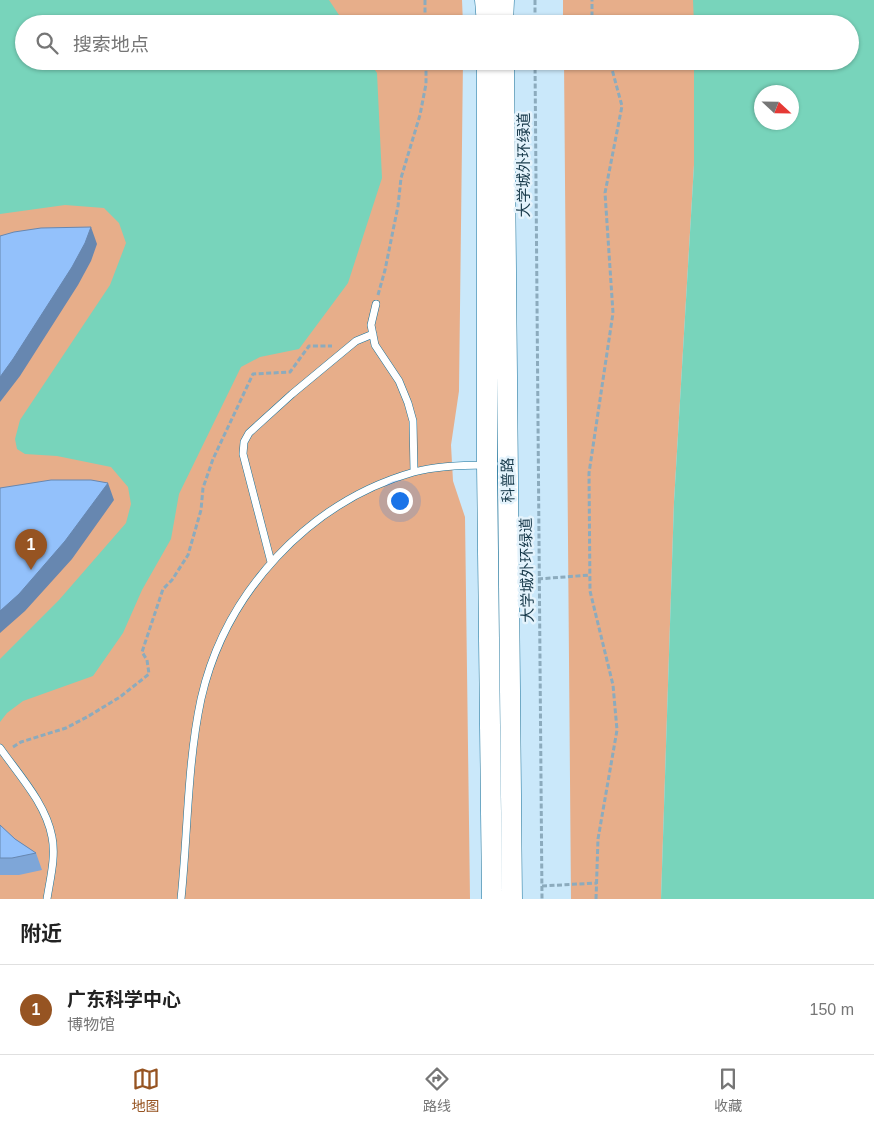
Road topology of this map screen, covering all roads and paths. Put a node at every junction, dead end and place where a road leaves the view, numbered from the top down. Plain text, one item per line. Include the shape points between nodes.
1 (425, 0) edge
2 (485, 0) edge
3 (504, 0) edge
4 (535, 0) edge
5 (592, 0) edge
6 (425, 15) edge
7 (486, 15) edge
8 (503, 15) edge
9 (535, 15) edge
10 (592, 15) edge
11 (426, 70) edge
12 (487, 70) edge
13 (504, 70) edge
14 (535, 70) edge
15 (612, 70) edge
16 (376, 304) joint
17 (373, 334) junction
18 (350, 346) junction
19 (497, 465) junction
20 (414, 472) junction
21 (272, 562) junction
22 (590, 575) junction
23 (538, 579) junction
24 (2, 751) edge
25 (596, 883) junction
26 (542, 886) junction
27 (47, 899) edge
28 (181, 899) edge
29 (492, 899) edge
30 (512, 899) edge
31 (542, 899) edge
32 (596, 899) edge

1 - 6 path
2 - 7 street
3 - 8 street
4 - 9 path
5 - 10 path
11 - 16 path via 420,115 401,178 398,206
12 - 19 street, 科普路
13 - 19 street, 科普路
14 - 23 path, 大学城外环绿道
15 - 22 path via 622,106 605,193 613,312 588,474
16 - 17 lane via 371,325
17 - 18 lane
17 - 20 lane via 375,345 399,382 408,403 413,421
18 - 21 lane via 292,394 249,433 244,442 243,454
18 - 24 path via 309,346 290,372 253,374 213,459 188,555 164,589 150,627 142,652 149,674 120,697 66,728
19 - 20 lane via 452,465
19 - 29 street, 科普路
19 - 30 street, 科普路
20 - 21 lane via 382,483 331,510 306,528
21 - 28 lane via 242,601 215,652 207,676 190,770
22 - 23 path
22 - 25 path via 590,590 613,686 617,730 598,839
23 - 26 path, 大学城外环绿道
24 - 27 lane via 47,818 53,838 53,862
25 - 26 path
25 - 32 path
26 - 31 path, 大学城外环绿道

